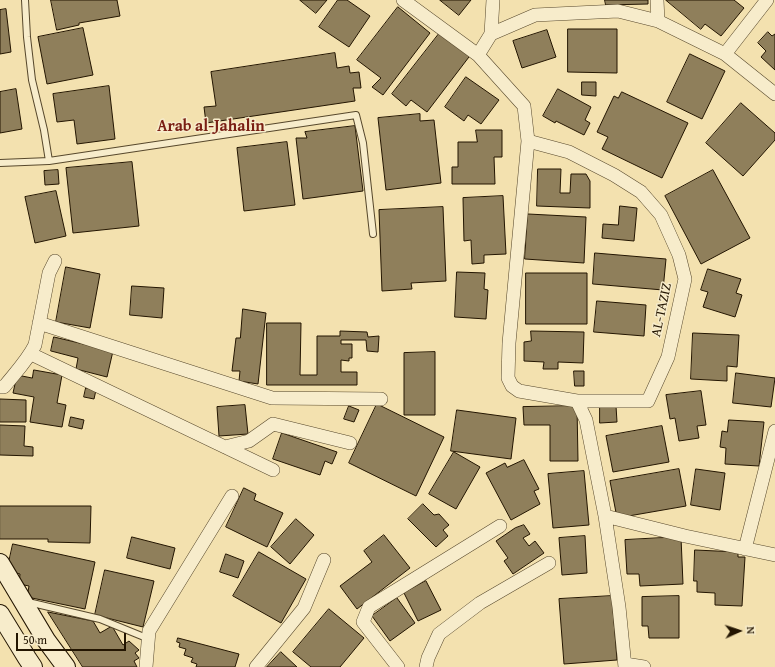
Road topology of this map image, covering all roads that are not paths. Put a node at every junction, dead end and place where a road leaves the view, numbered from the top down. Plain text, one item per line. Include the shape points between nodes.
1 (25, 0) edge
2 (403, 0) edge
3 (493, 0) edge
4 (657, 0) edge
5 (767, 0) edge
6 (658, 21) junction
7 (491, 34) junction
8 (724, 54) junction
9 (478, 55) junction
10 (775, 94) edge
11 (528, 141) junction
12 (49, 161) junction
13 (0, 163) edge
14 (373, 234) dead end
15 (55, 261) dead end
16 (39, 323) junction
17 (31, 354) junction
18 (0, 387) edge
19 (381, 399) dead end
20 (577, 401) junction
21 (775, 431) edge
22 (350, 443) dead end
23 (225, 447) junction
24 (273, 470) dead end
25 (232, 496) dead end
26 (605, 516) junction
27 (500, 526) dead end
28 (745, 549) junction
29 (775, 555) edge
30 (324, 560) dead end
31 (0, 563) edge
32 (549, 563) dead end
33 (23, 601) junction
34 (0, 614) edge
35 (149, 638) junction
36 (625, 666) edge
37 (33, 667) edge
38 (66, 667) edge
39 (146, 667) edge
40 (256, 667) edge
41 (398, 667) edge
42 (426, 667) edge
43 (644, 667) edge

1 - 12 lane via 32,80
2 - 9 street, AL-TAZIZ
3 - 7 street
4 - 6 street
5 - 8 street
6 - 7 street via 618,11 535,15
6 - 8 street
7 - 9 street
8 - 10 street
9 - 11 street, AL-TAZIZ via 524,106
11 - 20 street, AL-TAZIZ via 508,378 512,386 520,391
11 - 20 street, AL-TAZIZ via 569,152 641,192 661,215 680,255 685,279 668,357 648,401
12 - 13 lane
12 - 14 lane via 356,115 363,143
15 - 16 street via 49,273
16 - 17 street
16 - 19 street via 272,398
17 - 18 street via 4,387
17 - 23 street
20 - 26 street via 586,420
21 - 28 street
22 - 23 street via 273,424 249,441
23 - 24 street
25 - 35 street via 149,631
26 - 28 street
26 - 36 street
27 - 41 street via 369,607 363,622
28 - 29 street
30 - 40 street via 304,608
31 - 33 main road
32 - 42 street via 480,603 439,634
33 - 35 lane via 100,619
33 - 38 main road via 46,640
34 - 37 main road
35 - 39 street
36 - 43 street

